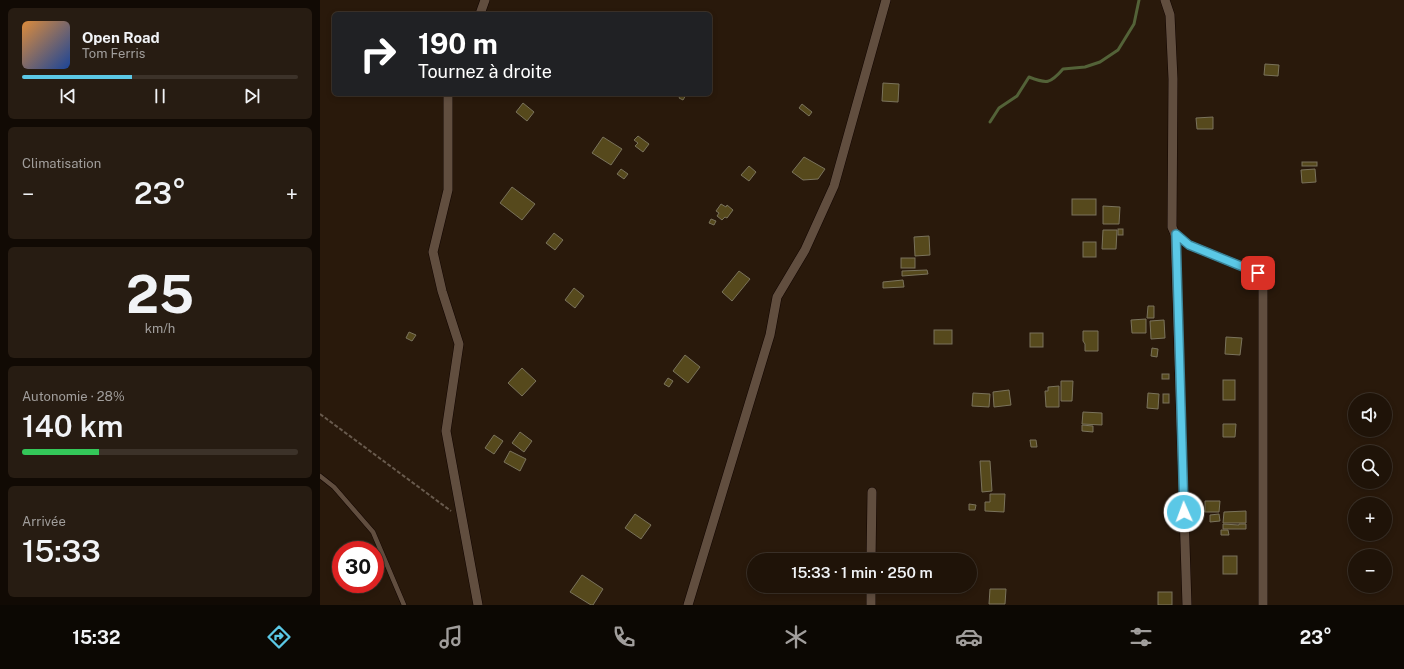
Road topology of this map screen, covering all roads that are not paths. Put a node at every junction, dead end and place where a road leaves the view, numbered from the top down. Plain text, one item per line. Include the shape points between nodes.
1 (485, 0) edge
2 (886, 0) edge
3 (1165, 0) edge
4 (481, 12) edge
5 (448, 96) edge
6 (1176, 234) junction
7 (320, 476) edge
8 (872, 492) dead end
9 (871, 553) edge
10 (871, 593) edge
11 (404, 605) edge
12 (478, 605) edge
13 (688, 605) edge
14 (871, 605) edge
15 (1187, 605) edge
16 (1263, 605) edge

1 - 4 street
2 - 13 street via 834,186 805,250 777,297 770,335
3 - 6 street via 1171,23 1172,228
5 - 12 street via 448,190 433,252 459,344 446,432
6 - 15 street
6 - 16 street via 1189,245 1258,273 1263,280
7 - 11 lane via 334,487 373,532
8 - 9 street
10 - 14 street

